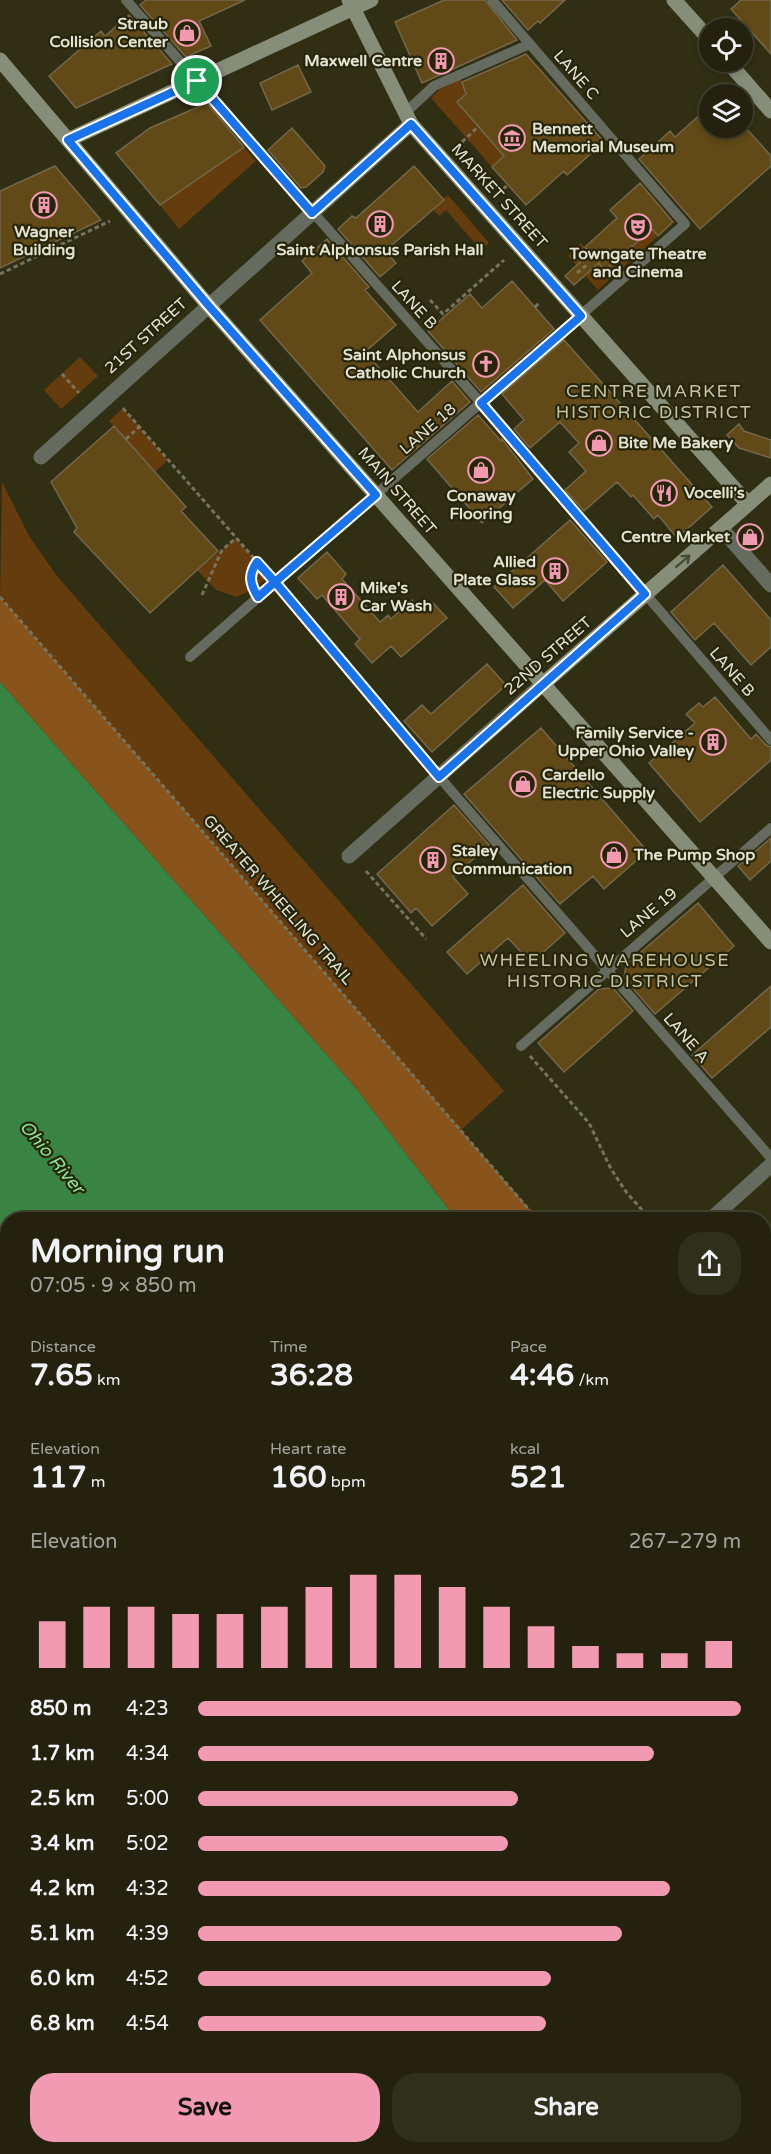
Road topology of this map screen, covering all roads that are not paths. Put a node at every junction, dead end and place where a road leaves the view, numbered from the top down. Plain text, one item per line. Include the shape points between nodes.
1 (126, 0) edge
2 (371, 0) edge
3 (492, 0) edge
4 (674, 0) edge
5 (351, 4) edge
6 (699, 28) edge
7 (530, 44) junction
8 (0, 60) edge
9 (737, 72) edge
10 (197, 81) junction
11 (771, 111) edge
12 (408, 118) junction
13 (68, 140) junction
14 (312, 213) junction
15 (685, 224) joint
16 (208, 305) junction
17 (581, 316) junction
18 (481, 403) junction
19 (41, 457) dead end
20 (771, 484) edge
21 (376, 495) junction
22 (748, 504) junction
23 (721, 528) junction
24 (275, 582) junction
25 (771, 585) edge
26 (645, 594) junction
27 (190, 657) dead end
28 (543, 684) junction
29 (771, 740) edge
30 (439, 777) junction
31 (771, 828) edge
32 (349, 856) dead end
33 (715, 878) junction
34 (771, 942) edge
35 (606, 970) junction
36 (521, 1046) road end
37 (771, 1158) edge
38 (771, 1166) edge
39 (719, 1212) edge

1 - 10 lane, LANE B
2 - 5 street
3 - 7 lane, LANE C
4 - 6 street
5 - 10 street
5 - 12 street, MARKET STREET
7 - 12 lane via 434,86
7 - 15 lane, LANE C
8 - 13 street, MAIN STREET
9 - 11 street
10 - 13 street
10 - 14 lane, LANE B
12 - 14 street, 21ST STREET
12 - 17 street, MARKET STREET
13 - 16 street, MAIN STREET
14 - 16 street, 21ST STREET
14 - 18 lane, LANE B
15 - 17 lane, LANE 18
16 - 19 street, 21ST STREET
16 - 21 street, MAIN STREET
17 - 18 lane, LANE 18
17 - 22 street, MARKET STREET
18 - 21 lane, LANE 18
18 - 26 lane, LANE B
20 - 22 street, 22ND STREET
21 - 24 lane, LANE 18
21 - 28 street, MAIN STREET
22 - 23 street, 22ND STREET
23 - 25 street
26 -> 23 street, 22ND STREET
24 - 27 lane, LANE 18
24 - 30 lane, LANE A
26 - 28 street, 22ND STREET
26 - 29 lane, LANE B
28 - 30 street, 22ND STREET
28 - 33 street, MAIN STREET
30 - 32 street, 22ND STREET
30 - 35 lane, LANE A
31 - 33 lane, LANE 19
33 - 34 street, MAIN STREET
33 - 35 lane, LANE 19
35 - 36 lane, LANE 19
35 - 37 lane, LANE A
38 - 39 street

